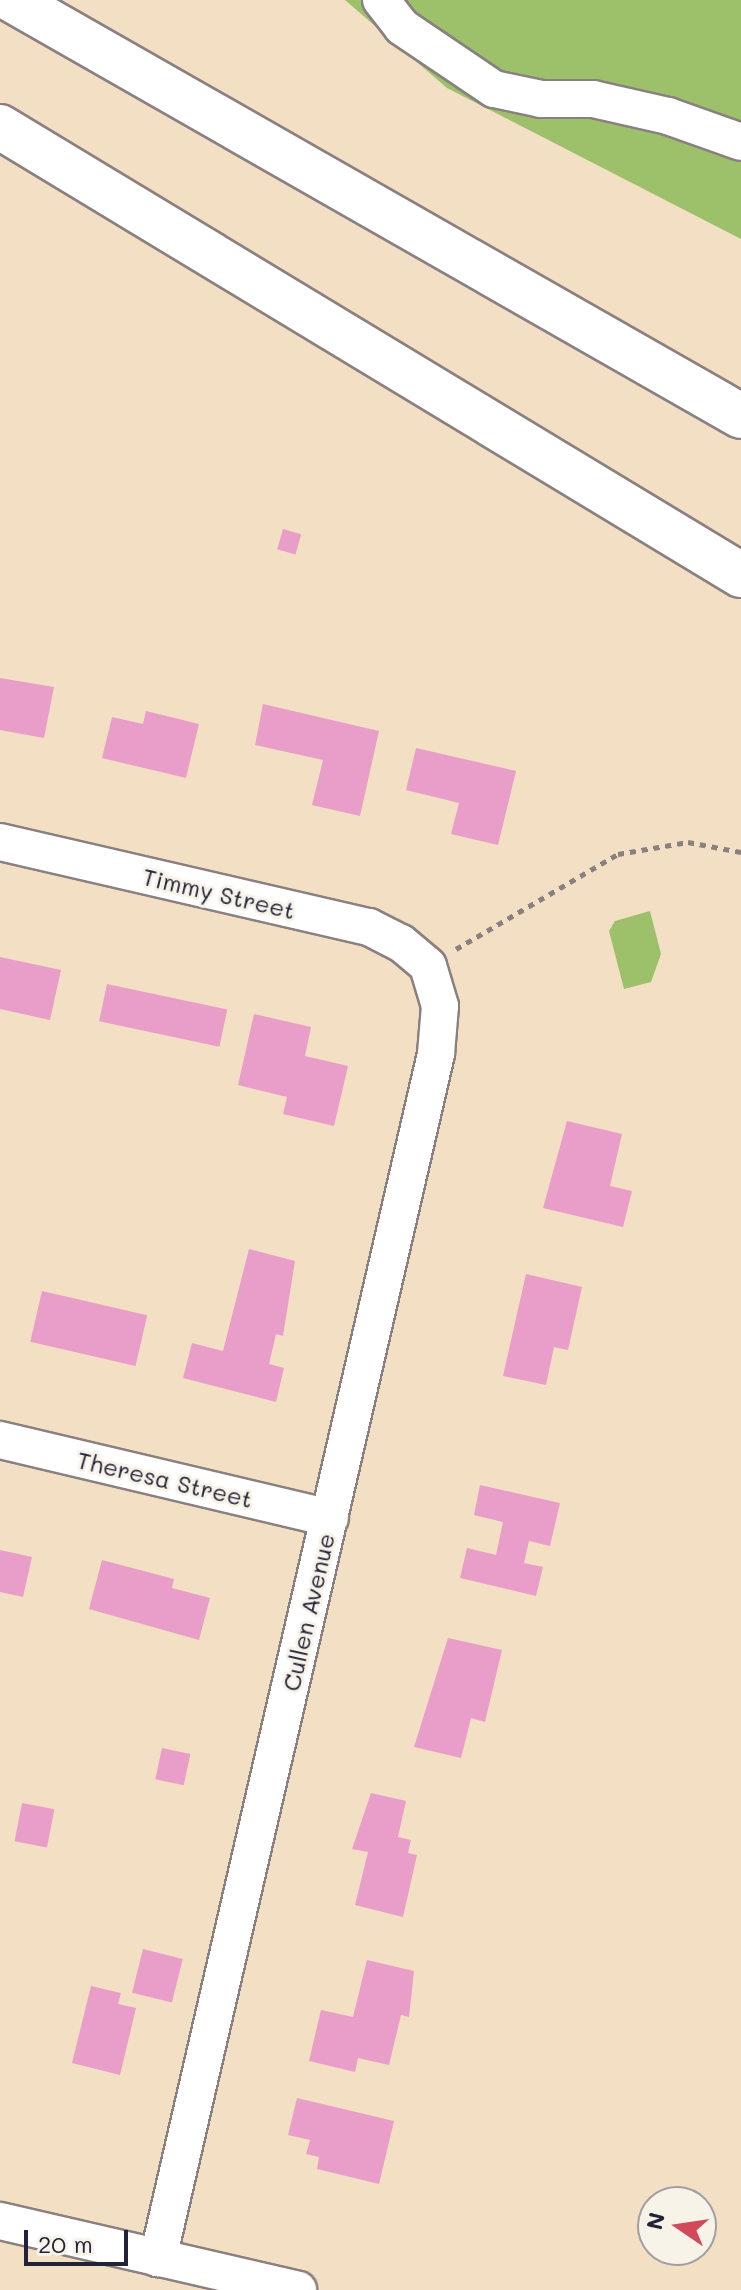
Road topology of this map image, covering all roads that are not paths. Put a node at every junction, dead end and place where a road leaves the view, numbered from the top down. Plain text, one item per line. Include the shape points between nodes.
1 (12, 0) edge
2 (381, 0) edge
3 (0, 127) edge
4 (741, 142) edge
5 (741, 416) edge
6 (741, 575) edge
7 (0, 842) edge
8 (428, 966) joint
9 (0, 1440) edge
10 (330, 1518) junction
11 (0, 2221) edge
12 (158, 2258) junction
13 (298, 2290) edge

1 - 5 highway
2 - 4 street via 412,35 494,89 541,99 593,99 668,116
3 - 6 highway
7 - 8 street, Timmy Street via 369,927 401,943
8 - 10 street, Cullen Avenue via 440,1006 436,1054
9 - 10 street, Theresa Street
10 - 12 street, Cullen Avenue
11 - 12 street
12 - 13 street

